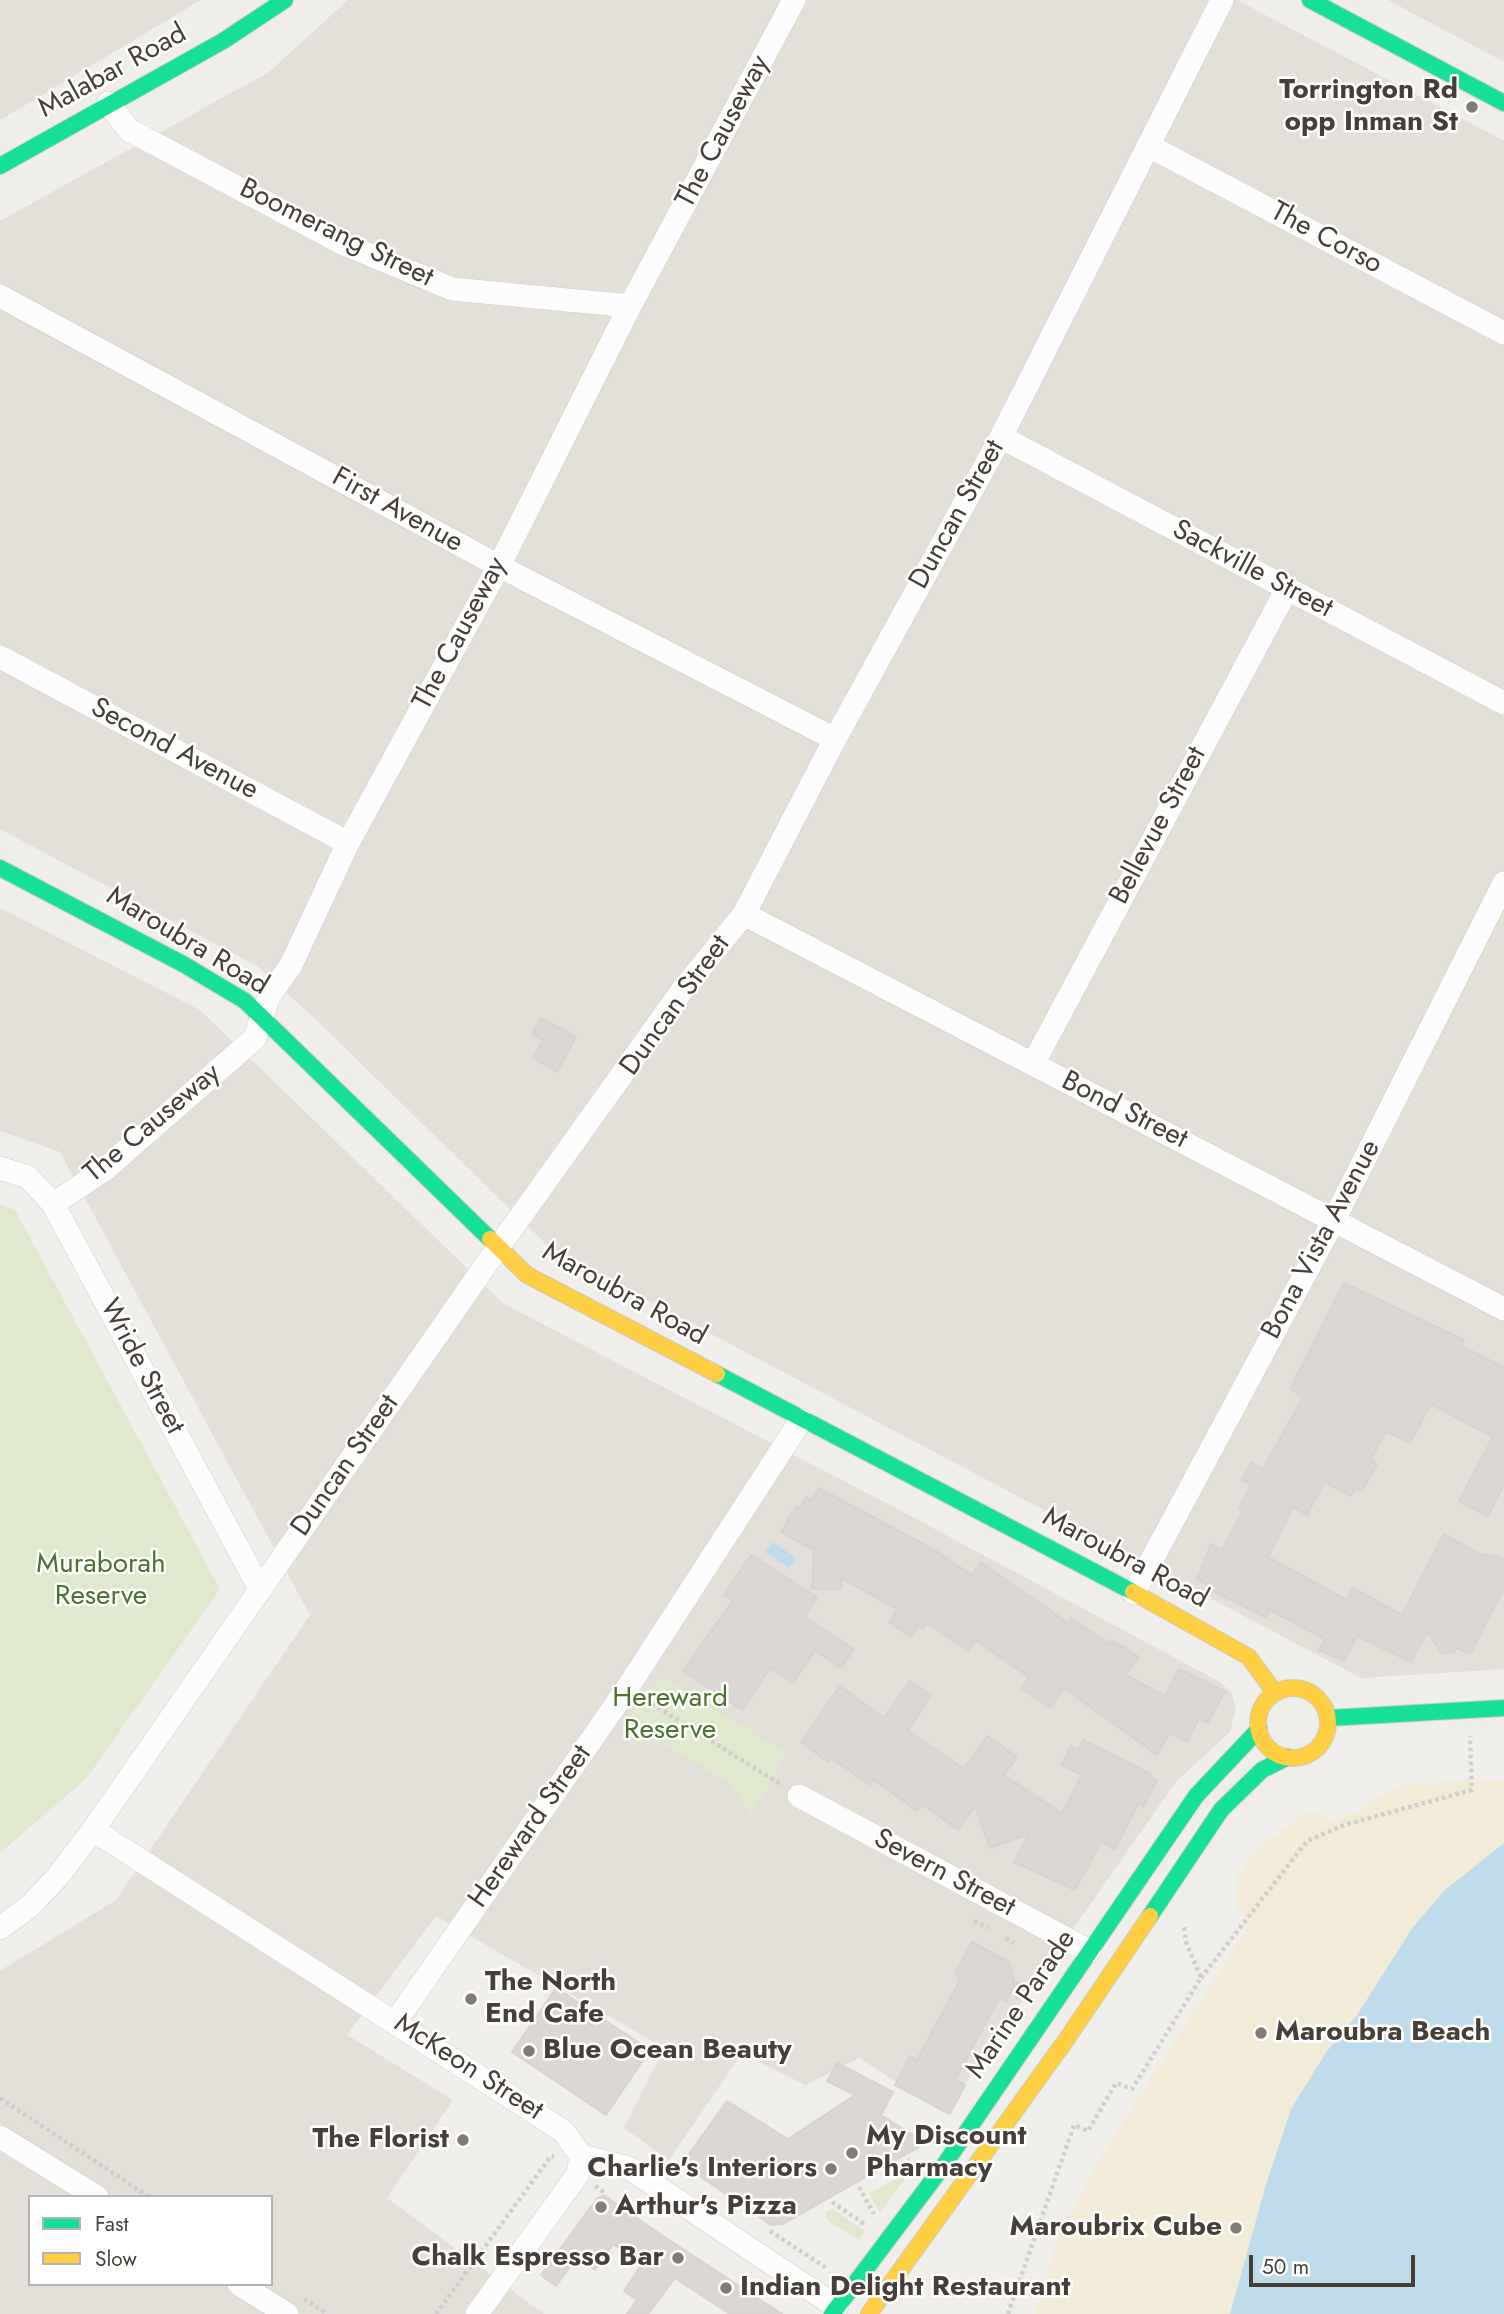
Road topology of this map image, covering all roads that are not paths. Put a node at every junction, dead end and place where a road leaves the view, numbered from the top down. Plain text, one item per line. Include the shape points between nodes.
1 (285, 0) edge
2 (794, 0) edge
3 (1222, 0) edge
4 (1310, 0) edge
5 (108, 103) junction
6 (1504, 103) edge
7 (1149, 146) junction
8 (0, 166) edge
9 (0, 296) edge
10 (630, 306) junction
11 (1504, 333) edge
12 (1001, 437) junction
13 (499, 566) junction
14 (1287, 589) junction
15 (0, 657) edge
16 (1504, 703) edge
17 (835, 738) junction
18 (348, 843) junction
19 (0, 868) edge
20 (1504, 883) edge
21 (744, 914) junction
22 (263, 1017) junction
23 (1033, 1064) junction
24 (0, 1168) edge
25 (53, 1204) junction
26 (1334, 1220) junction
27 (498, 1249) junction
28 (1504, 1309) edge
29 (801, 1420) junction
30 (260, 1590) junction
31 (1134, 1593) junction
32 (1275, 1693) junction
33 (1504, 1708) edge
34 (1328, 1718) junction
35 (1259, 1729) junction
36 (1288, 1757) junction
37 (799, 1796) road end
38 (93, 1830) junction
39 (0, 1928) edge
40 (1089, 1951) junction
41 (396, 2021) junction
42 (0, 2137) edge
43 (581, 2156) junction
44 (94, 2195) edge
45 (242, 2286) edge
46 (834, 2310) edge
47 (287, 2314) edge
48 (477, 2314) edge
49 (869, 2314) edge

1 - 5 street, Malabar Road via 223,41
2 - 10 street, The Causeway
3 - 7 street, Duncan Street
4 - 6 street
5 - 8 street, Malabar Road
5 - 10 street, Boomerang Street via 129,130 344,244 452,289
7 - 11 street, The Corso
7 - 12 street, Duncan Street
9 - 13 street, First Avenue
10 - 13 street, The Causeway
12 - 14 street, Sackville Street
12 - 17 street, Duncan Street
13 - 17 street, First Avenue
13 - 18 street, The Causeway
14 - 16 street, Sackville Street
14 - 23 street, Bellevue Street
15 - 18 street, Second Avenue
17 - 21 street, Duncan Street
18 - 22 street, The Causeway
19 - 22 street, Maroubra Road via 203,975
20 - 26 street, Bona Vista Avenue
21 - 23 street, Bond Street
21 - 27 street, Duncan Street via 681,992
22 - 25 street, The Causeway via 255,1038 104,1170
22 - 27 street, Maroubra Road
23 - 26 street, Bond Street
24 - 25 street, Wride Street via 29,1177
25 - 30 street, Wride Street
26 - 28 street, Bond Street
26 - 31 street, Bona Vista Avenue
27 - 29 street, Maroubra Road via 527,1275
27 - 30 street, Duncan Street
29 - 31 street, Maroubra Road
29 - 41 street, Hereward Street via 628,1687
30 - 38 street, Duncan Street
31 - 32 street, Maroubra Road via 1249,1657
32 - 34 street via 1297,1688 1308,1691
32 - 35 street via 1261,1708
33 - 34 street
34 - 36 street via 1328,1729 1318,1747 1309,1754
35 - 36 street via 1269,1748
35 - 40 street, Marine Parade via 1196,1796
36 - 49 street, Marine Parade via 1262,1770 1221,1810 1066,2040
37 - 40 street, Severn Street
38 - 39 street, Duncan Street via 30,1906
38 - 41 street, McKeon Street
40 - 46 street, Marine Parade via 944,2165
41 - 43 street, McKeon Street via 564,2132
42 - 44 street
43 - 46 street via 629,2168
43 - 48 street via 578,2174
45 - 47 street

